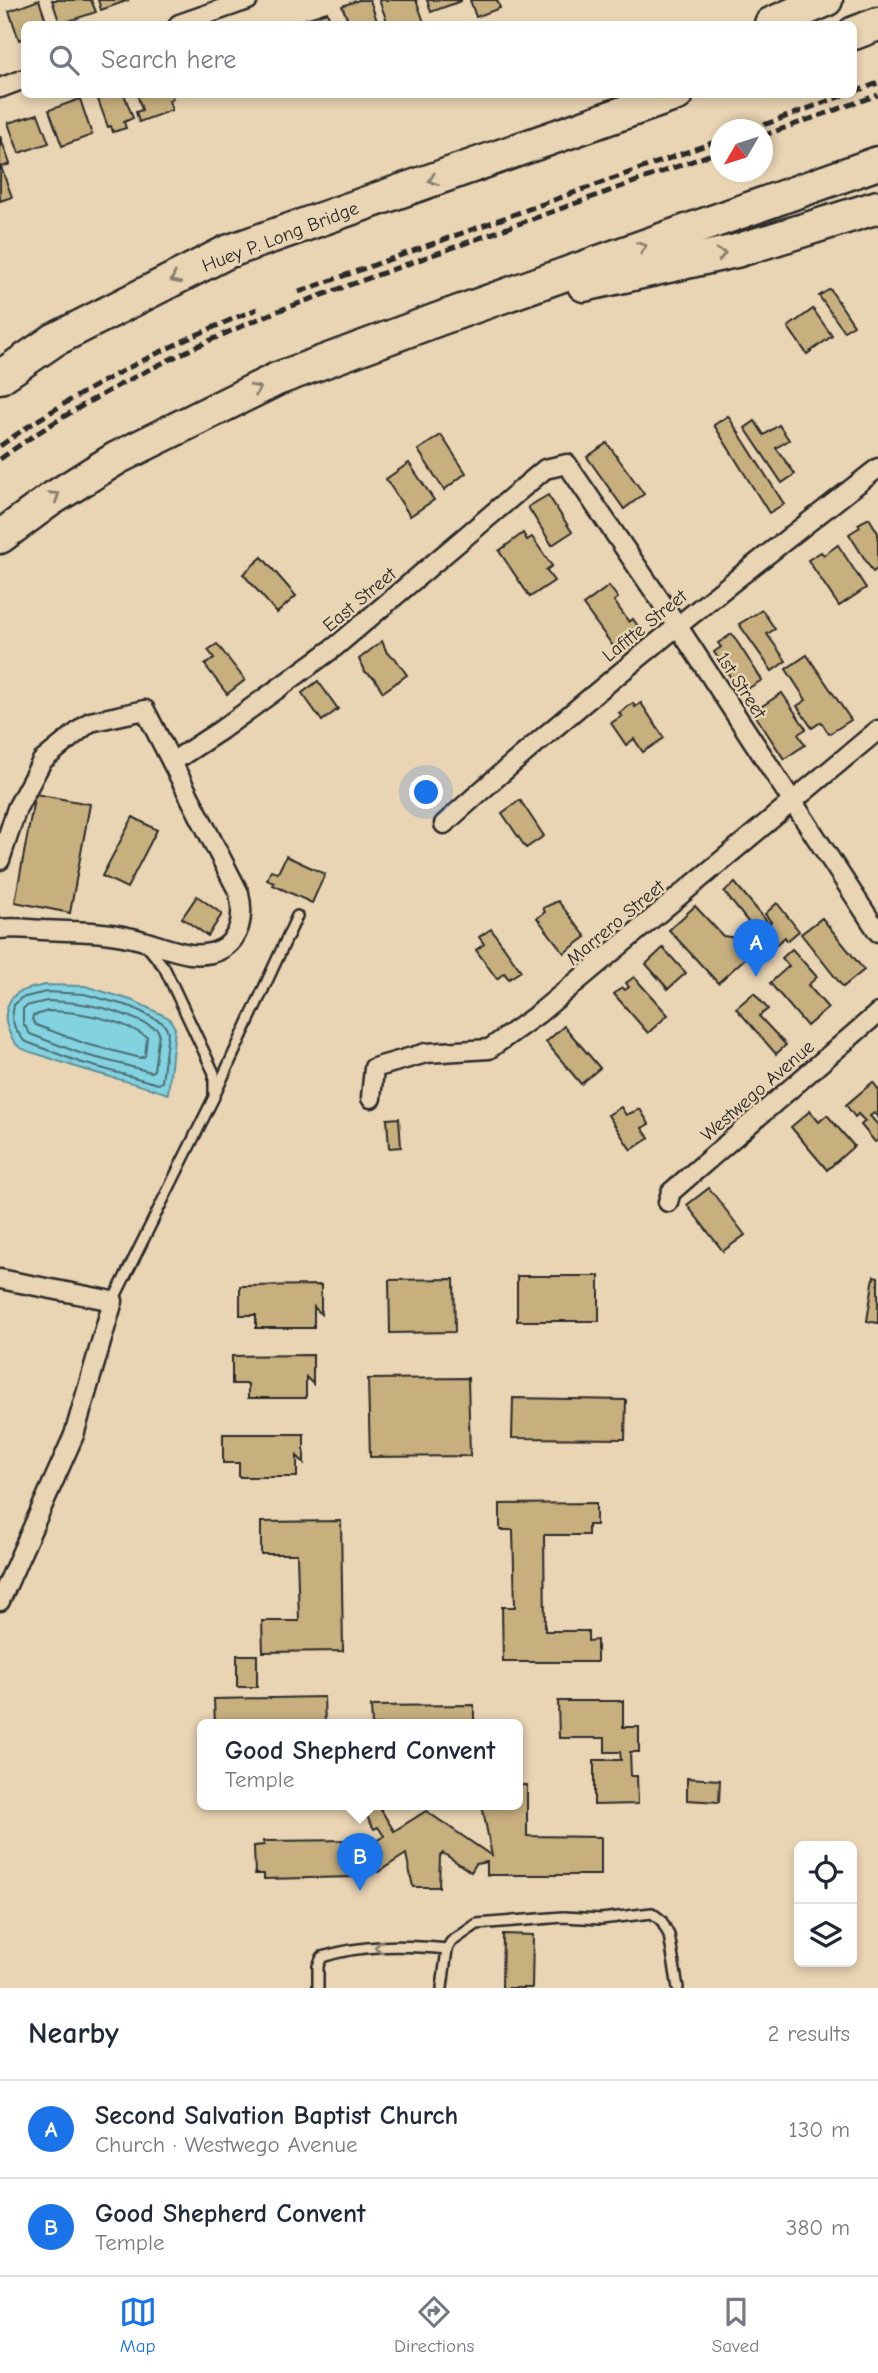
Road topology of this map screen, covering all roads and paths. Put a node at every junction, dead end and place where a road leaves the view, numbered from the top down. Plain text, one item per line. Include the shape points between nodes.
1 (248, 0) edge
2 (826, 0) edge
3 (188, 21) edge
4 (778, 21) edge
5 (878, 24) edge
6 (857, 32) edge
7 (21, 80) edge
8 (0, 88) edge
9 (616, 98) edge
10 (666, 98) edge
11 (497, 157) junction
12 (878, 163) edge
13 (878, 207) edge
14 (439, 319) junction
15 (0, 377) edge
16 (567, 464) joint
17 (878, 468) edge
18 (0, 537) edge
19 (677, 625) junction
20 (878, 730) edge
21 (172, 762) junction
22 (792, 800) junction
23 (444, 824) dead end
24 (0, 860) edge
25 (297, 916) dead end
26 (0, 929) edge
27 (878, 932) edge
28 (143, 941) junction
29 (878, 1013) edge
30 (214, 1097) junction
31 (371, 1098) dead end
32 (668, 1202) dead end
33 (0, 1279) edge
34 (113, 1301) junction
35 (0, 1601) edge
36 (447, 1950) junction
37 (318, 1988) edge
38 (442, 1988) edge
39 (678, 1988) edge

1 - 3 street
2 - 4 highway
5 - 6 highway
7 - 8 street
9 - 11 highway
10 - 11 highway
11 -> 15 highway, Huey P. Long Bridge via 228,252 54,340
14 -> 12 highway
14 -> 13 highway via 736,251
18 -> 14 highway via 50,499 117,458 277,379
16 - 19 street, 1st Street
16 - 21 street, East Street via 545,470 335,647
17 - 19 street, Lafitte Street
19 - 22 street, 1st Street
19 - 23 street, Lafitte Street
20 - 22 street, Marrero Street
21 - 24 street via 145,710 90,722 42,761 17,808
21 - 28 street via 239,893 241,928 217,950 201,954
22 - 27 street, 1st Street
22 - 31 street, Marrero Street via 538,1014 489,1049 426,1053 374,1068
25 - 30 lane
26 - 28 street via 90,932
28 - 30 lane via 164,967 214,1073
29 - 32 street, Westwego Avenue via 671,1192
30 - 34 lane
33 - 34 street
34 - 35 street via 74,1435
36 -> 37 lane via 409,1946 345,1950 322,1957
36 - 38 lane
36 - 39 lane via 477,1924 652,1913 668,1935

